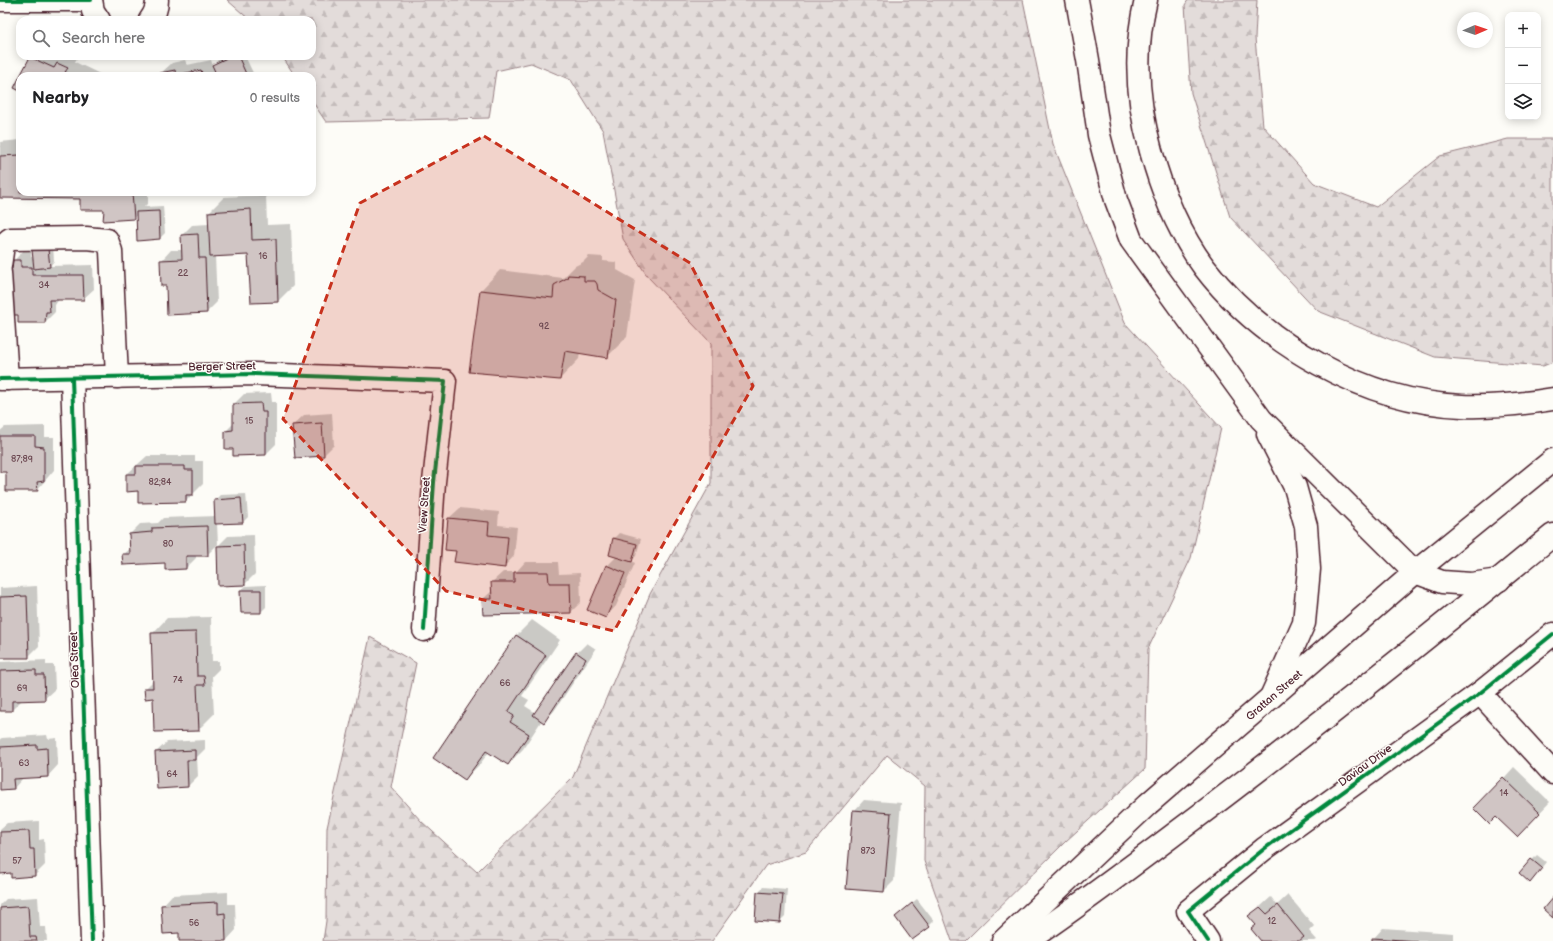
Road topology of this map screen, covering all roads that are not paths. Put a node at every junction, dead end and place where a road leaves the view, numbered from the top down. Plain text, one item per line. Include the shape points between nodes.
1 (0, 0) edge
2 (91, 0) edge
3 (157, 0) edge
4 (1077, 0) edge
5 (1146, 0) edge
6 (96, 16) edge
7 (152, 16) edge
8 (0, 266) edge
9 (0, 273) edge
10 (117, 377) junction
11 (72, 378) junction
12 (3, 379) edge
13 (445, 381) joint
14 (1553, 399) edge
15 (1261, 419) junction
16 (1553, 460) edge
17 (1553, 535) edge
18 (1415, 572) junction
19 (1499, 580) junction
20 (424, 630) dead end
21 (1553, 634) edge
22 (1480, 693) junction
23 (1271, 697) junction
24 (1553, 773) edge
25 (92, 941) edge
26 (1003, 941) edge
27 (1027, 941) edge
28 (1208, 941) edge

1 - 2 main road
2 - 6 main road
3 - 7 main road
4 - 15 main road via 1099,135 1116,200 1131,240
5 - 14 main road via 1138,61 1139,87 1147,139 1156,170 1164,194 1190,246 1204,267 1240,306 1304,356 1385,392 1461,406 1520,404
8 - 10 main road via 2,245 10,239 107,240 111,251
9 - 12 main road
10 - 11 main road, Berger Street
10 - 13 main road, Berger Street via 254,374
11 - 12 main road, Berger Street
11 - 25 main road, Olea Street
13 - 20 main road, View Street via 434,482
15 - 18 main road
15 - 23 main road via 1295,487 1306,526 1309,569 1304,622
16 - 18 main road, Grattan Street
17 - 19 main road
18 - 19 main road via 1442,582 1472,584
18 - 23 main road, Grattan Street
19 - 27 main road via 1236,788 1072,911
21 - 22 main road, Daviau Drive
22 - 24 main road
22 - 28 main road, Daviau Drive via 1264,849 1188,911
23 - 26 main road, Grattan Street via 1148,804

